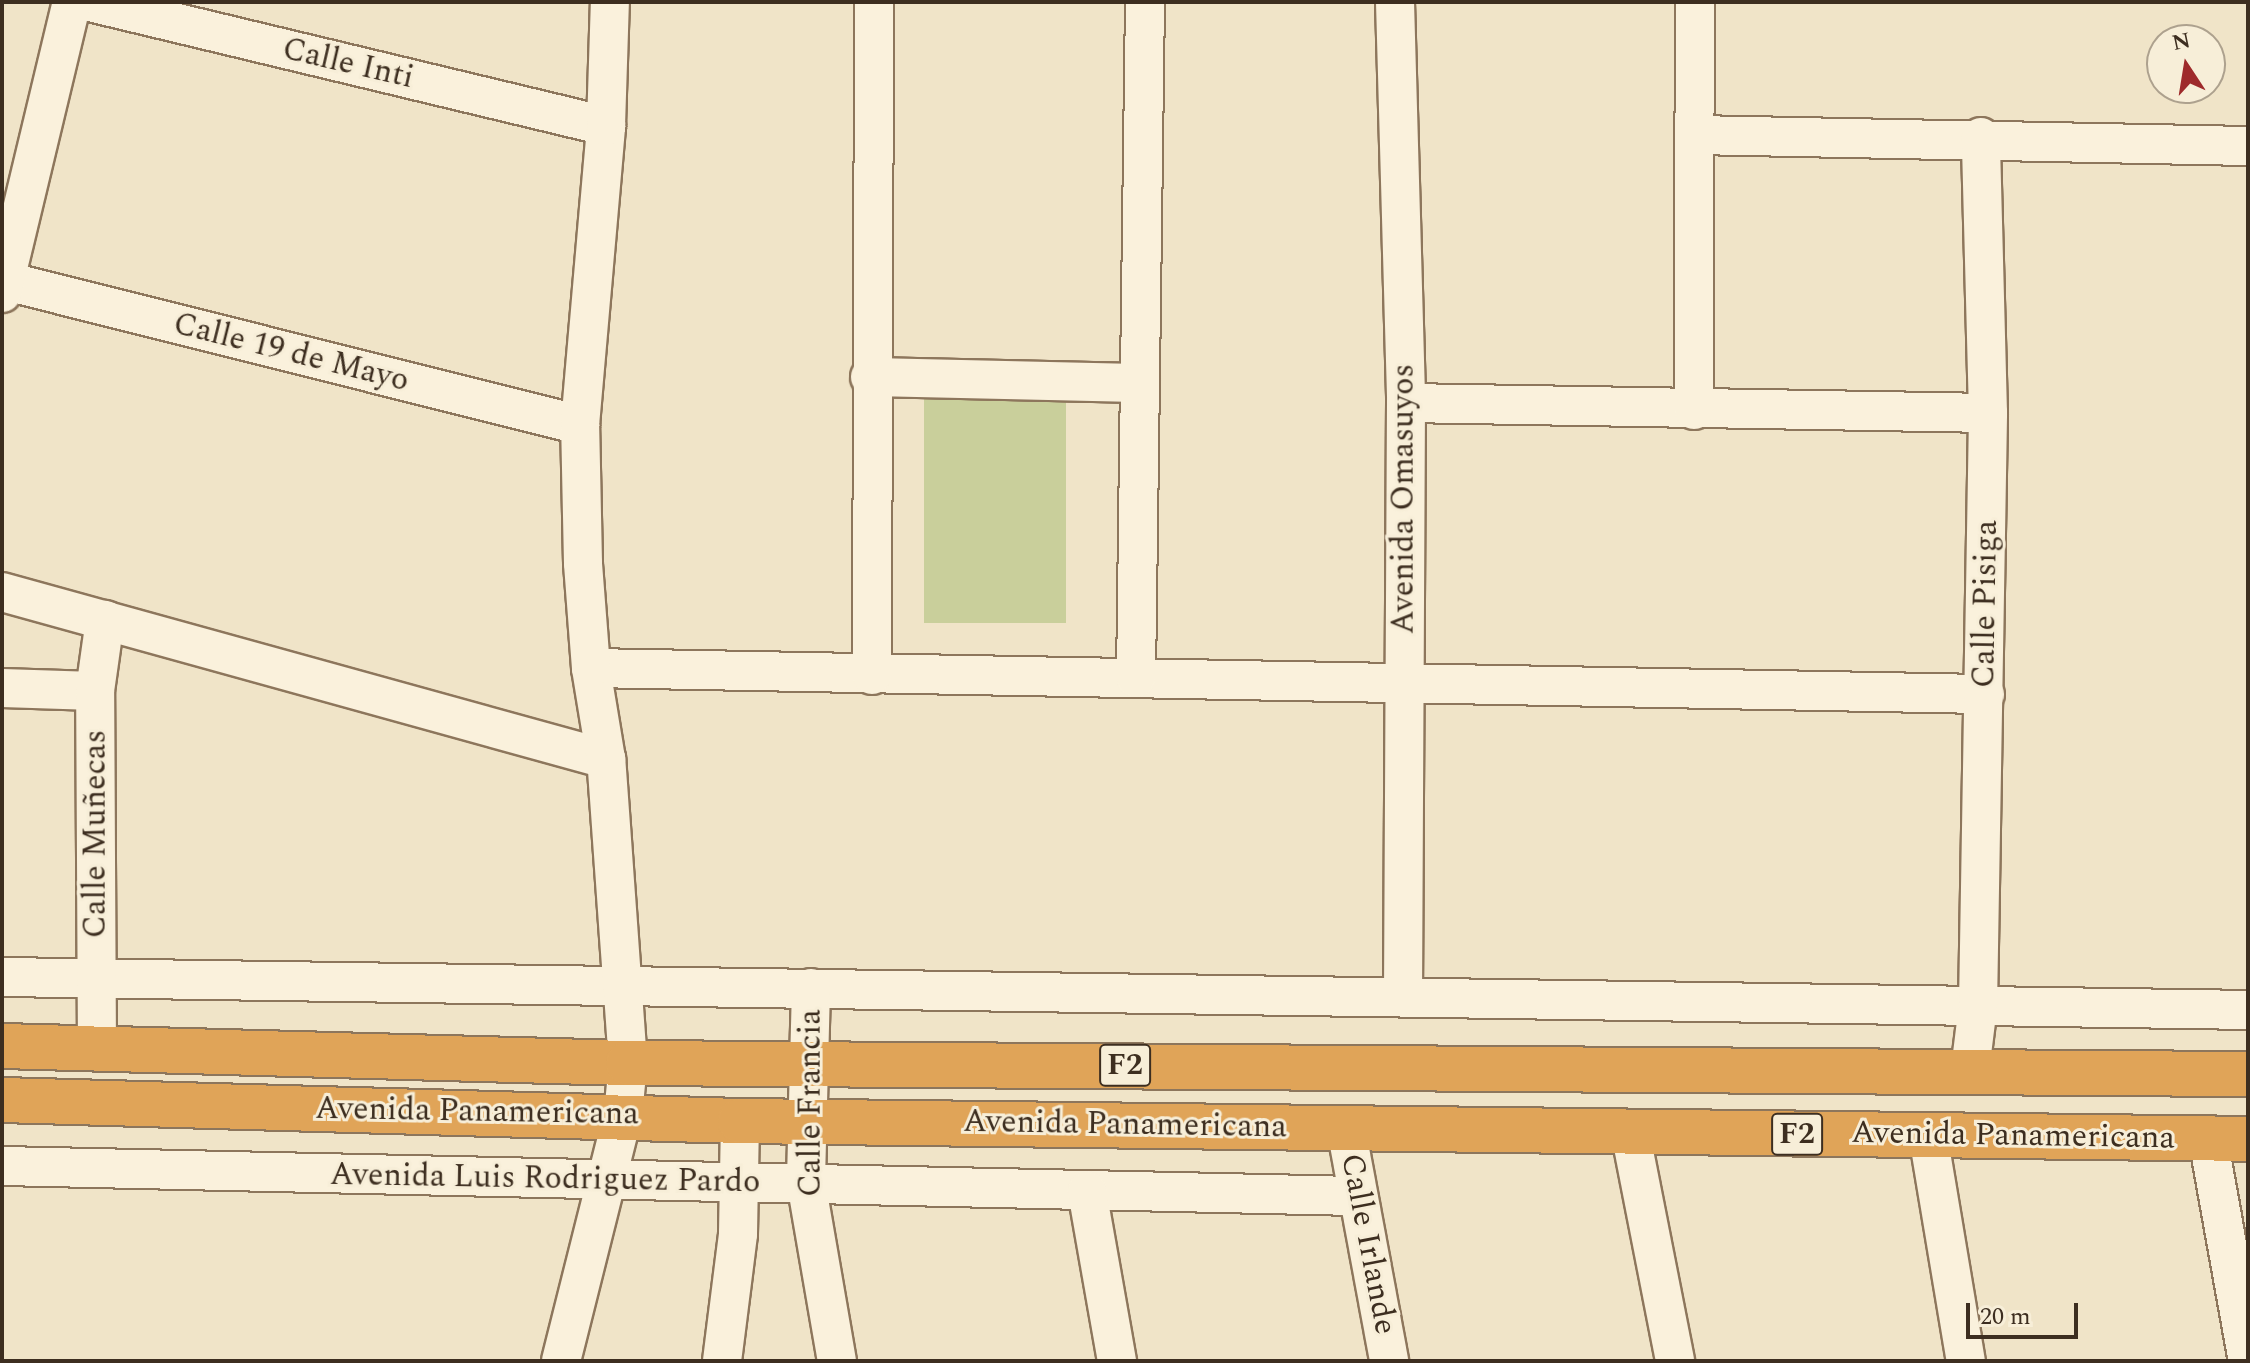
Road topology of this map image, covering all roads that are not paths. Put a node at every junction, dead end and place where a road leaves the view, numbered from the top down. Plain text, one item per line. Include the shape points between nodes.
1 (72, 2) edge
2 (90, 2) edge
3 (610, 2) edge
4 (874, 2) edge
5 (1145, 2) edge
6 (1395, 2) edge
7 (1695, 2) edge
8 (606, 126) junction
9 (1695, 135) junction
10 (1981, 137) junction
11 (2248, 146) edge
12 (3, 285) edge
13 (870, 377) junction
14 (1140, 383) junction
15 (1406, 403) junction
16 (1694, 410) junction
17 (1988, 413) junction
18 (580, 425) junction
19 (2, 592) edge
20 (105, 620) junction
21 (591, 668) junction
22 (872, 675) junction
23 (1136, 678) junction
24 (1404, 682) junction
25 (2, 688) edge
26 (95, 691) junction
27 (1985, 694) junction
28 (606, 759) junction
29 (2, 977) edge
30 (96, 978) junction
31 (626, 985) junction
32 (811, 988) junction
33 (1403, 997) junction
34 (1978, 1006) junction
35 (2248, 1010) edge
36 (2, 1046) edge
37 (97, 1049) junction
38 (628, 1063) junction
39 (809, 1064) junction
40 (1970, 1070) junction
41 (2248, 1074) edge
42 (2, 1100) edge
43 (623, 1115) junction
44 (807, 1119) junction
45 (740, 1121) junction
46 (1346, 1128) junction
47 (1630, 1131) junction
48 (1928, 1135) junction
49 (2228, 1139) edge
50 (2, 1166) edge
51 (608, 1182) junction
52 (806, 1182) junction
53 (739, 1185) junction
54 (1087, 1191) junction
55 (1358, 1196) junction
56 (561, 1361) edge
57 (722, 1361) edge
58 (837, 1361) edge
59 (1117, 1361) edge
60 (1389, 1361) edge
61 (1675, 1361) edge
62 (1966, 1361) edge
63 (2248, 1361) edge

1 - 12 street
2 - 8 street, Calle Inti
3 - 8 street
4 - 13 street
5 - 14 street
6 - 15 street, Avenida Omasuyos
7 - 9 street
8 - 18 street
9 - 10 street
9 - 16 street
10 - 11 street
10 - 17 street, Calle Pisiga
12 - 18 street, Calle 19 de Mayo
13 - 14 street
13 - 22 street
14 - 23 street
15 - 16 street
15 - 24 street, Avenida Omasuyos
16 - 17 street
17 - 27 street, Calle Pisiga
18 - 21 street
19 - 20 street
20 - 26 street, Calle Muñecas
20 - 28 street
21 - 22 street
21 - 28 street
22 - 23 street
23 - 24 street
24 - 27 street
24 - 33 street, Avenida Omasuyos
25 - 26 street
26 - 30 street, Calle Muñecas
27 - 34 street, Calle Pisiga
28 - 31 street
29 - 30 street
30 - 31 street
30 - 37 street, Calle Muñecas
31 - 32 street
31 - 38 street
32 - 33 street
32 - 39 street, Calle Francia
33 - 34 street
34 - 35 street
34 - 40 street, Calle Pisiga
36 - 37 highway, Avenida Panamericana / F2
37 - 38 highway, Avenida Panamericana / F2
38 - 39 highway, Avenida Panamericana / F2
38 - 43 street
39 - 40 highway, Avenida Panamericana / F2
39 - 44 street, Calle Francia
40 - 41 highway, Avenida Panamericana / F2
42 - 43 highway, Avenida Panamericana / F2
43 - 45 highway, Avenida Panamericana / F2
43 - 51 street
44 - 45 highway, Avenida Panamericana / F2
44 - 46 highway, Avenida Panamericana / F2
44 - 52 street, Calle Francia
45 - 53 street
46 - 47 highway, Avenida Panamericana / F2
46 - 55 street, Calle Irlande
47 - 48 highway, Avenida Panamericana / F2
47 - 61 street
48 - 49 highway, Avenida Panamericana / F2
48 - 62 street
49 - 63 street
50 - 51 street, Avenida Luis Rodriguez Pardo
51 - 53 street, Avenida Luis Rodriguez Pardo
51 - 56 street
52 - 53 street, Avenida Luis Rodriguez Pardo
52 - 54 street, Avenida Luis Rodriguez Pardo
52 - 58 street, Calle Francia
53 - 57 street
54 - 55 street, Avenida Panamericana
54 - 59 street
55 - 60 street, Calle Irlande

